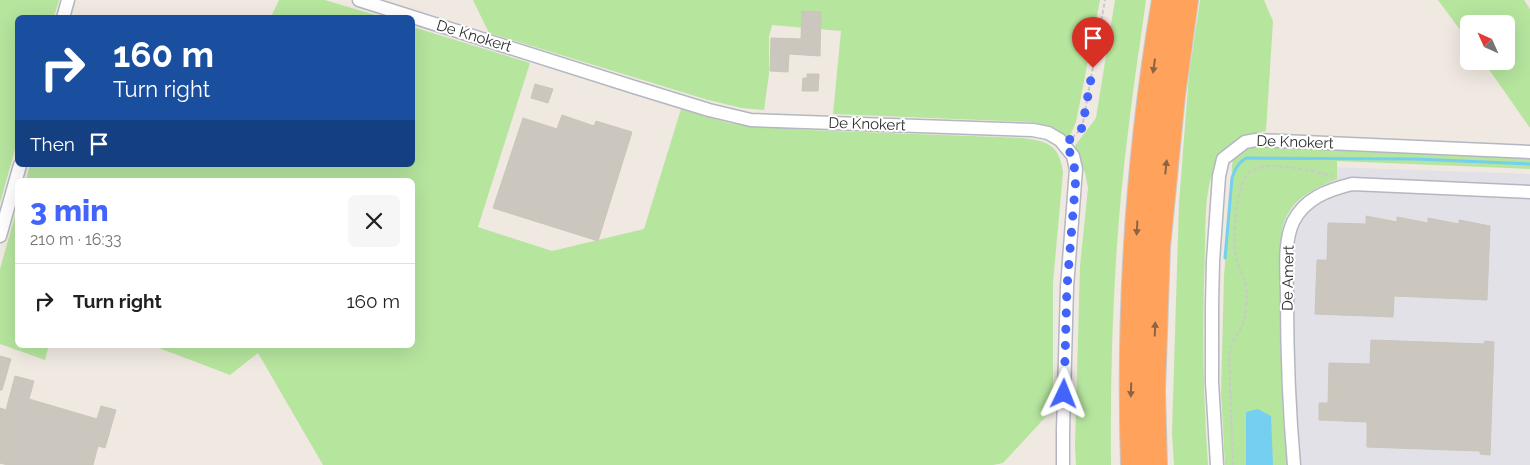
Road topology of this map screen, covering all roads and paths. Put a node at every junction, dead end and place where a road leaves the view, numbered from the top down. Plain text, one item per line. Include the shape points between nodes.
1 (68, 0) edge
2 (359, 0) edge
3 (1105, 0) edge
4 (1164, 0) edge
5 (1186, 0) edge
6 (64, 15) edge
7 (406, 15) edge
8 (415, 18) edge
9 (1065, 144) junction
10 (1530, 152) edge
11 (1327, 179) dead end
12 (15, 183) edge
13 (1530, 192) edge
14 (0, 236) edge
15 (1064, 465) edge
16 (1133, 465) edge
17 (1155, 465) edge
18 (1217, 465) edge
19 (1233, 465) edge
20 (1294, 465) edge

1 - 6 street
2 - 7 street, De Knokert
3 - 9 path via 1082,128
4 -> 16 highway via 1137,225 1131,406
17 -> 5 highway via 1153,391 1158,247
8 - 9 street, De Knokert via 709,110 751,120 1033,130 1048,133
9 - 15 street via 1072,156 1076,176 1067,287
10 - 18 street, De Knokert via 1256,140 1245,142 1224,159 1219,176 1213,261 1212,382
11 - 19 path via 1334,176 1269,165 1256,168 1246,176 1239,193 1235,240 1247,291 1243,323 1229,354
12 - 14 street
13 - 20 street, De Amert via 1352,184 1317,195 1304,208 1288,237 1287,262

